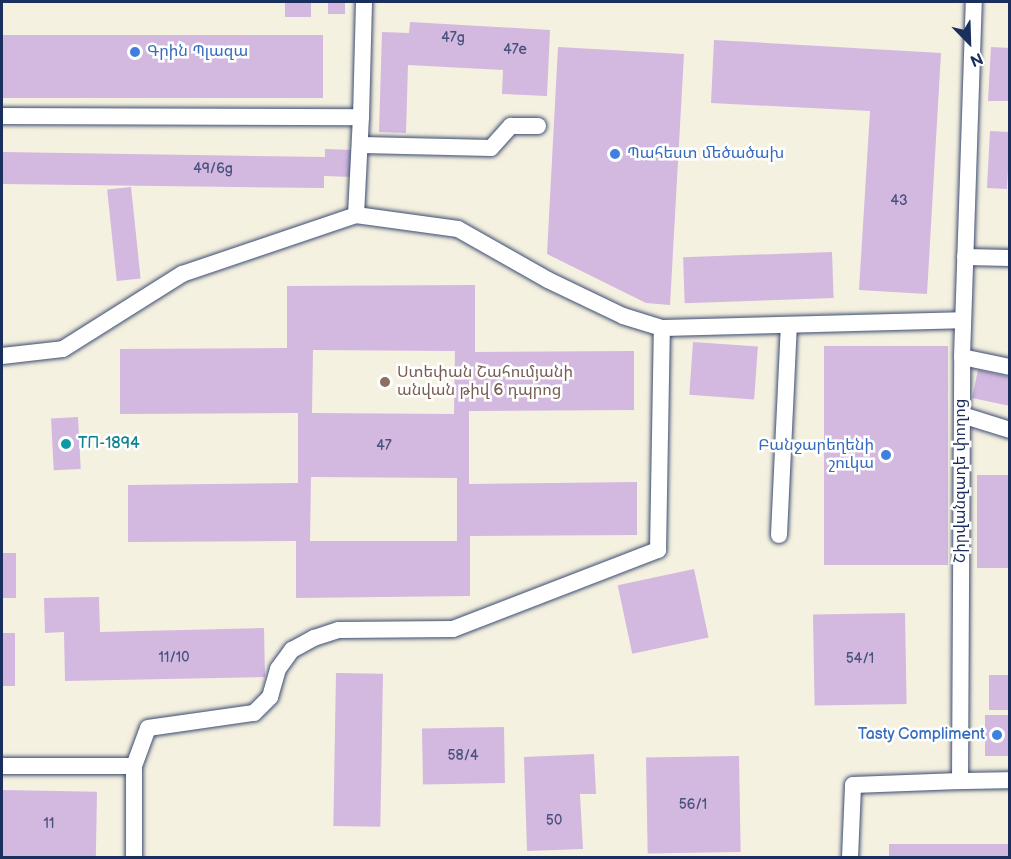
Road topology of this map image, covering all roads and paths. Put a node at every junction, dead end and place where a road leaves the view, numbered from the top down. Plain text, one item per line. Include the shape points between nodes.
1 (364, 2) edge
2 (974, 2) edge
3 (2, 116) edge
4 (361, 117) junction
5 (538, 126) dead end
6 (362, 145) junction
7 (356, 215) junction
8 (965, 257) junction
9 (1010, 258) edge
10 (963, 321) junction
11 (789, 325) junction
12 (662, 328) junction
13 (2, 356) edge
14 (962, 357) junction
15 (1010, 367) edge
16 (962, 415) junction
17 (1010, 430) edge
18 (779, 535) dead end
19 (2, 766) edge
20 (134, 766) junction
21 (1010, 780) edge
22 (960, 781) junction
23 (134, 858) edge
24 (850, 858) edge

1 - 4 lane
2 - 8 lane, Շիրվանզադե փողոց
3 - 4 lane
4 - 6 lane
5 - 6 lane via 512,126 491,148
6 - 7 lane
7 - 12 lane via 458,229 591,301
7 - 13 lane via 182,274 63,350
8 - 9 lane
8 - 10 lane, Շիրվանզադե փողոց
10 - 11 lane
10 - 14 lane, Շիրվանզադե փողոց
11 - 12 lane
11 - 18 lane
12 - 20 lane via 658,550 453,629 339,630 314,638 292,650 278,669 270,697 254,713 148,728
14 - 15 lane
14 - 16 lane, Շիրվանզադե փողոց
16 - 17 lane
16 - 22 lane, Շիրվանզադե փողոց
19 - 20 lane
20 - 23 lane
21 - 22 lane
22 - 24 lane via 853,785

